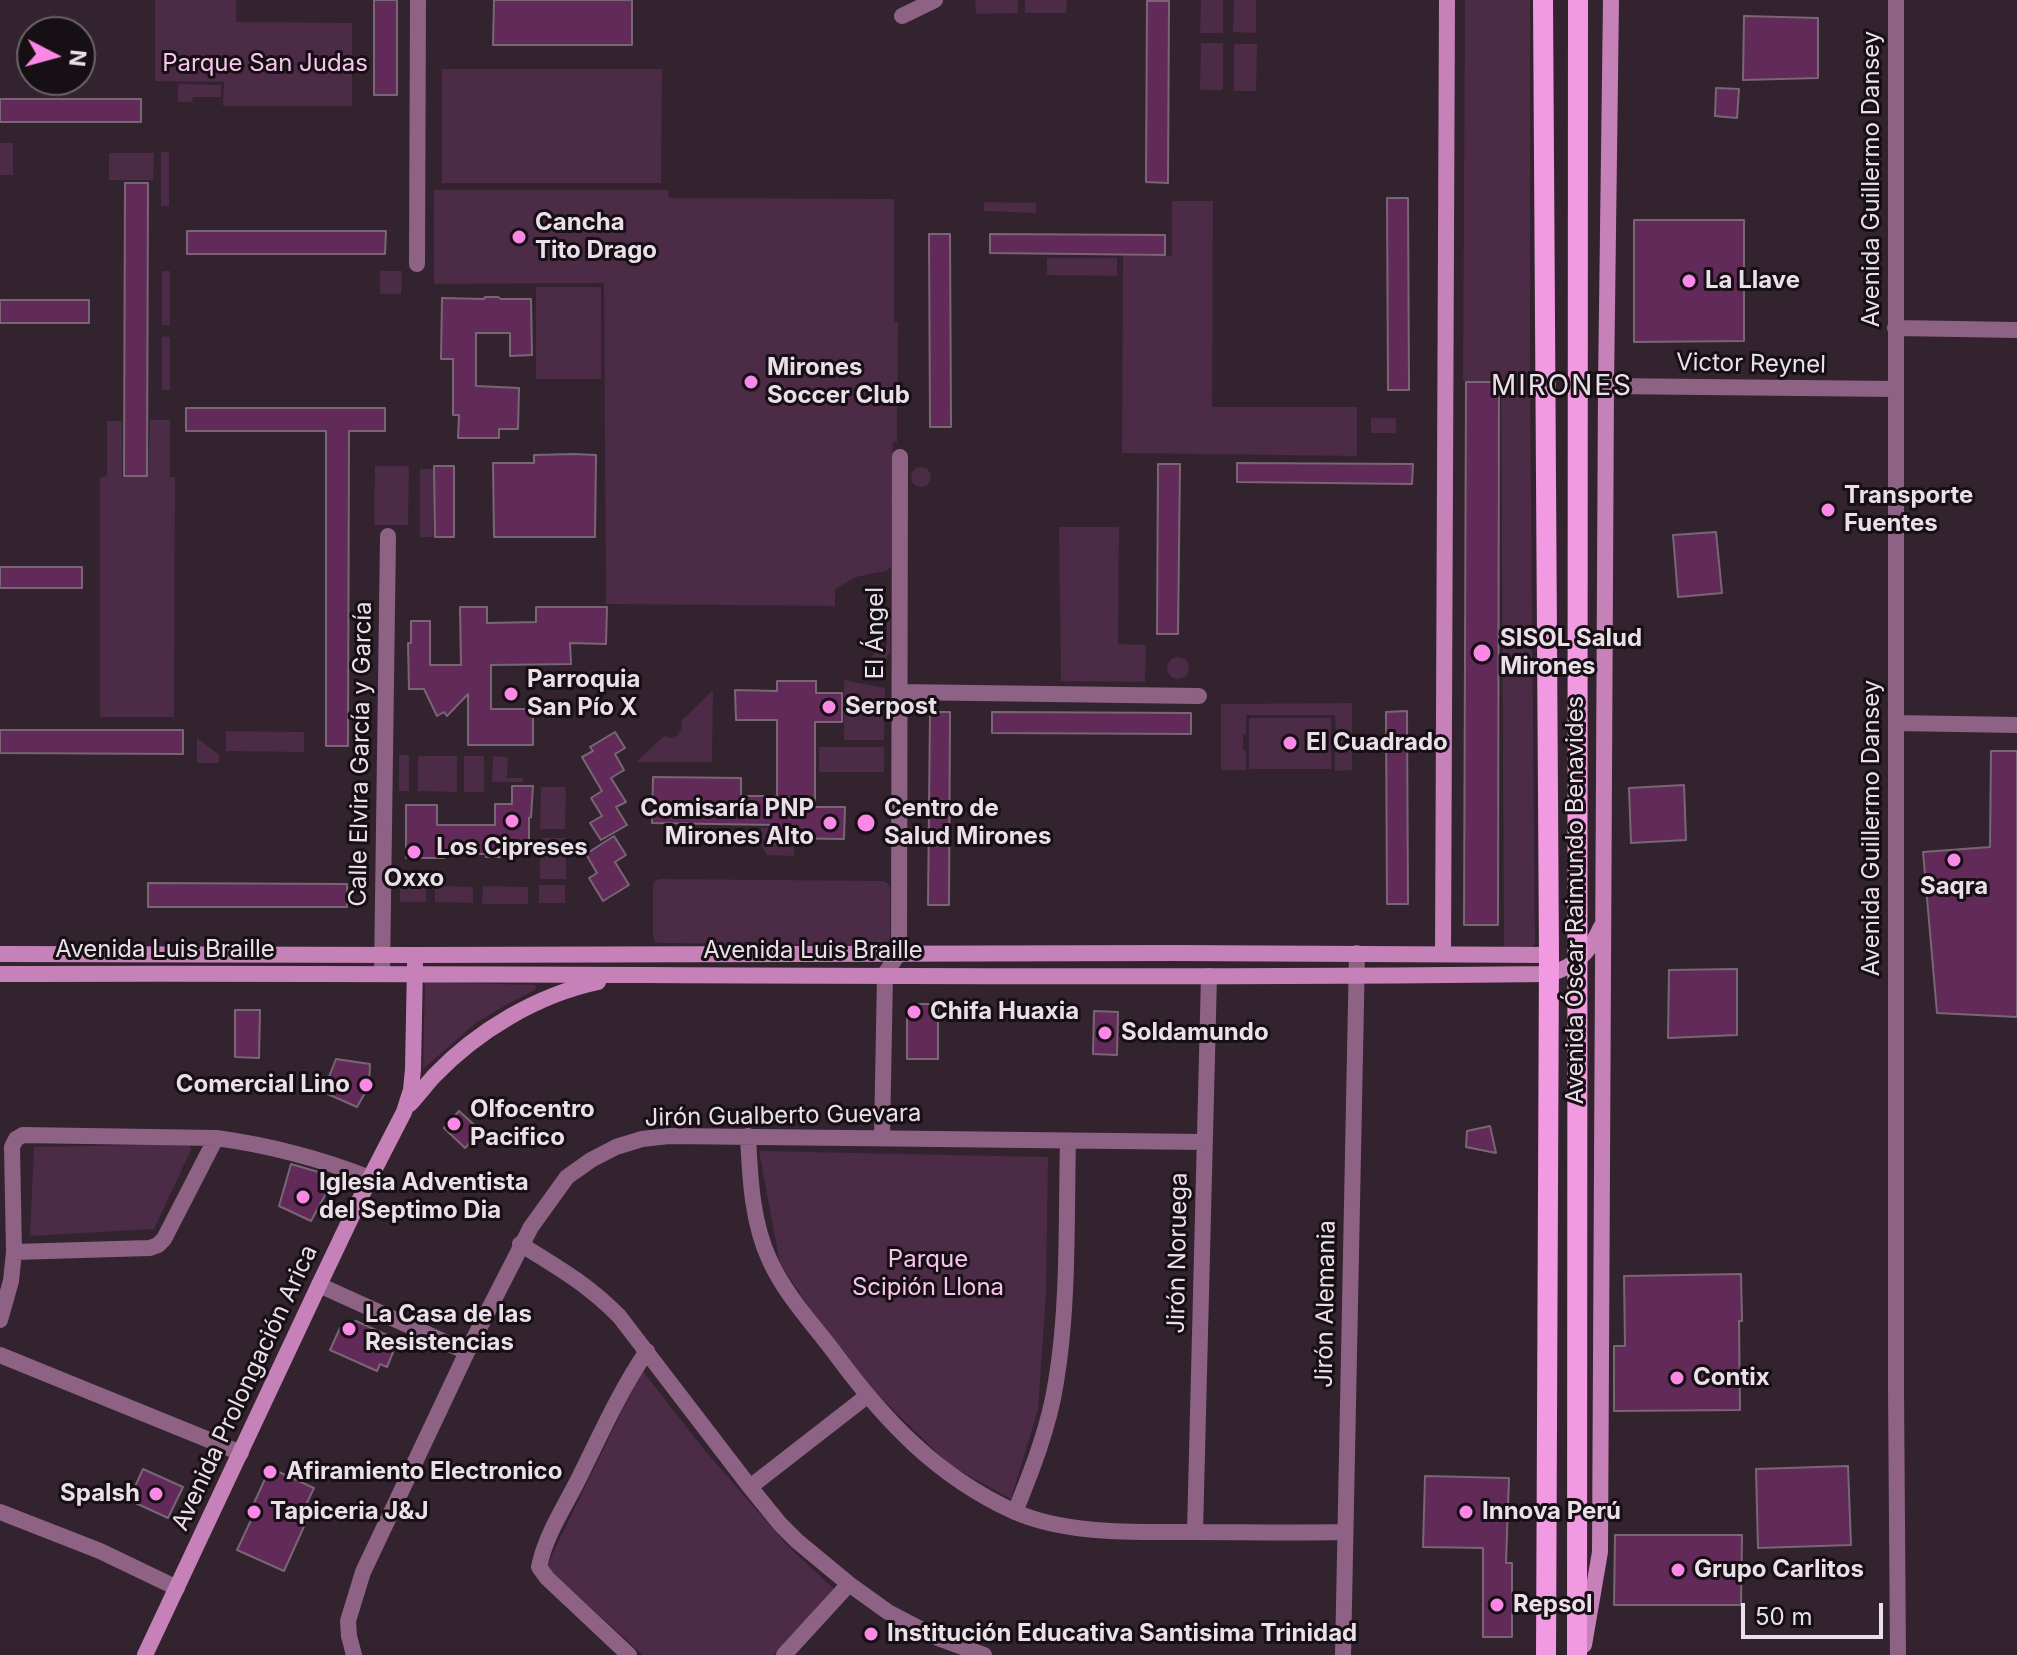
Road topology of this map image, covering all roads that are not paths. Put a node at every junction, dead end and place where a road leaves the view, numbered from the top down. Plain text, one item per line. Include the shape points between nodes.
1 (418, 0) edge
2 (935, 0) edge
3 (1447, 0) edge
4 (1543, 0) edge
5 (1578, 0) edge
6 (1611, 0) edge
7 (1896, 0) edge
8 (902, 16) dead end
9 (417, 264) dead end
10 (1895, 328) junction
11 (2017, 330) edge
12 (1606, 386) junction
13 (1896, 389) junction
14 (900, 457) dead end
15 (388, 536) dead end
16 (900, 692) junction
17 (1199, 696) dead end
18 (1896, 723) junction
19 (2017, 725) edge
20 (1602, 924) junction
21 (899, 953) junction
22 (1357, 953) junction
23 (0, 954) edge
24 (382, 954) junction
25 (1443, 954) junction
26 (415, 955) junction
27 (1577, 961) junction
28 (1549, 964) junction
29 (382, 973) junction
30 (414, 973) junction
31 (0, 974) edge
32 (885, 974) junction
33 (1357, 975) junction
34 (626, 976) junction
35 (1209, 976) junction
36 (404, 1112) junction
37 (748, 1136) junction
38 (216, 1138) junction
39 (882, 1138) junction
40 (1068, 1141) junction
41 (1205, 1142) junction
42 (370, 1178) junction
43 (520, 1244) junction
44 (14, 1252) junction
45 (319, 1285) junction
46 (0, 1320) edge
47 (647, 1351) junction
48 (467, 1352) junction
49 (0, 1355) edge
50 (867, 1396) junction
51 (241, 1453) junction
52 (750, 1487) junction
53 (0, 1512) edge
54 (1015, 1512) junction
55 (1195, 1532) junction
56 (1345, 1532) junction
57 (849, 1584) junction
58 (177, 1588) junction
59 (145, 1655) edge
60 (354, 1655) edge
61 (629, 1655) edge
62 (784, 1655) edge
63 (984, 1655) edge
64 (1343, 1655) edge
65 (1546, 1655) edge
66 (1580, 1655) edge
67 (1898, 1655) edge

1 - 9 street
2 - 8 street
3 - 25 street
4 - 28 main road, Avenida Óscar Raimundo Benavides
5 - 27 main road, Avenida Óscar Raimundo Benavides
6 - 12 street, Avenida Óscar Raimundo Benavides
7 - 10 street, Avenida Guillermo Dansey
10 - 11 street
10 - 13 street, Avenida Guillermo Dansey
12 - 13 street, Victor Reynel
12 - 20 street, Avenida Óscar Raimundo Benavides
13 - 18 street, Avenida Guillermo Dansey
14 - 16 street, El Ángel
15 - 24 street, Calle Elvira García y García
16 - 17 street
16 - 21 street, El Ángel
18 - 19 street
18 - 67 street, Avenida Guillermo Dansey
20 - 27 street, Avenida Luis Braille
20 - 66 street, Avenida Óscar Raimundo Benavides via 1600,1552
21 - 22 street, Avenida Luis Braille
21 - 26 street, Avenida Luis Braille
21 - 32 street
22 - 25 street, Avenida Luis Braille
22 - 33 street, Jirón Alemania
23 - 24 street, Avenida Luis Braille
24 - 26 street, Avenida Luis Braille
24 - 29 street, Calle Elvira García y García
25 - 28 street, Avenida Luis Braille
26 - 30 street, Avenida Prolongación Arica
27 - 28 street, Avenida Luis Braille via 1569,967
27 - 66 main road, Avenida Óscar Raimundo Benavides
28 - 33 street, Avenida Luis Braille
28 - 65 main road, Avenida Óscar Raimundo Benavides
29 - 30 street, Avenida Luis Braille
29 - 31 street, Avenida Luis Braille
30 - 34 street, Avenida Luis Braille
30 - 36 street, Avenida Prolongación Arica via 413,1069
32 - 34 street, Avenida Luis Braille
32 - 35 street, Avenida Luis Braille
32 - 39 street
33 - 35 street, Avenida Luis Braille
33 - 56 street, Jirón Alemania
34 - 36 street via 584,985 505,1019 462,1050
35 - 41 street, Jirón Noruega
36 - 42 street, Avenida Prolongación Arica
37 - 39 street, Jirón Gualberto Guevara
37 - 43 street, Jirón Gualberto Guevara via 669,1136 616,1147 567,1177
37 - 50 street via 753,1198 769,1259
38 - 42 street
38 - 44 street via 158,1245
38 - 44 street via 23,1135 12,1147
39 - 40 street, Jirón Gualberto Guevara
40 - 41 street, Jirón Gualberto Guevara
40 - 54 street via 1056,1384
41 - 55 street, Jirón Noruega
42 - 45 street, Avenida Prolongación Arica
43 - 47 street via 597,1294
43 - 48 street, Jirón Gualberto Guevara
44 - 46 street
45 - 48 street
45 - 51 street, Avenida Prolongación Arica
47 - 52 street
47 - 61 street via 584,1468 539,1567
48 - 60 street, Jirón Gualberto Guevara via 363,1572 348,1621
49 - 51 street
50 - 52 street
50 - 54 street via 944,1470
51 - 58 street, Avenida Prolongación Arica
52 - 57 street via 797,1541
53 - 58 street
54 - 55 street via 1085,1529
55 - 56 street
56 - 64 street, Jirón Alemania
57 - 62 street
57 - 63 street via 908,1623
58 - 59 street, Avenida Prolongación Arica

